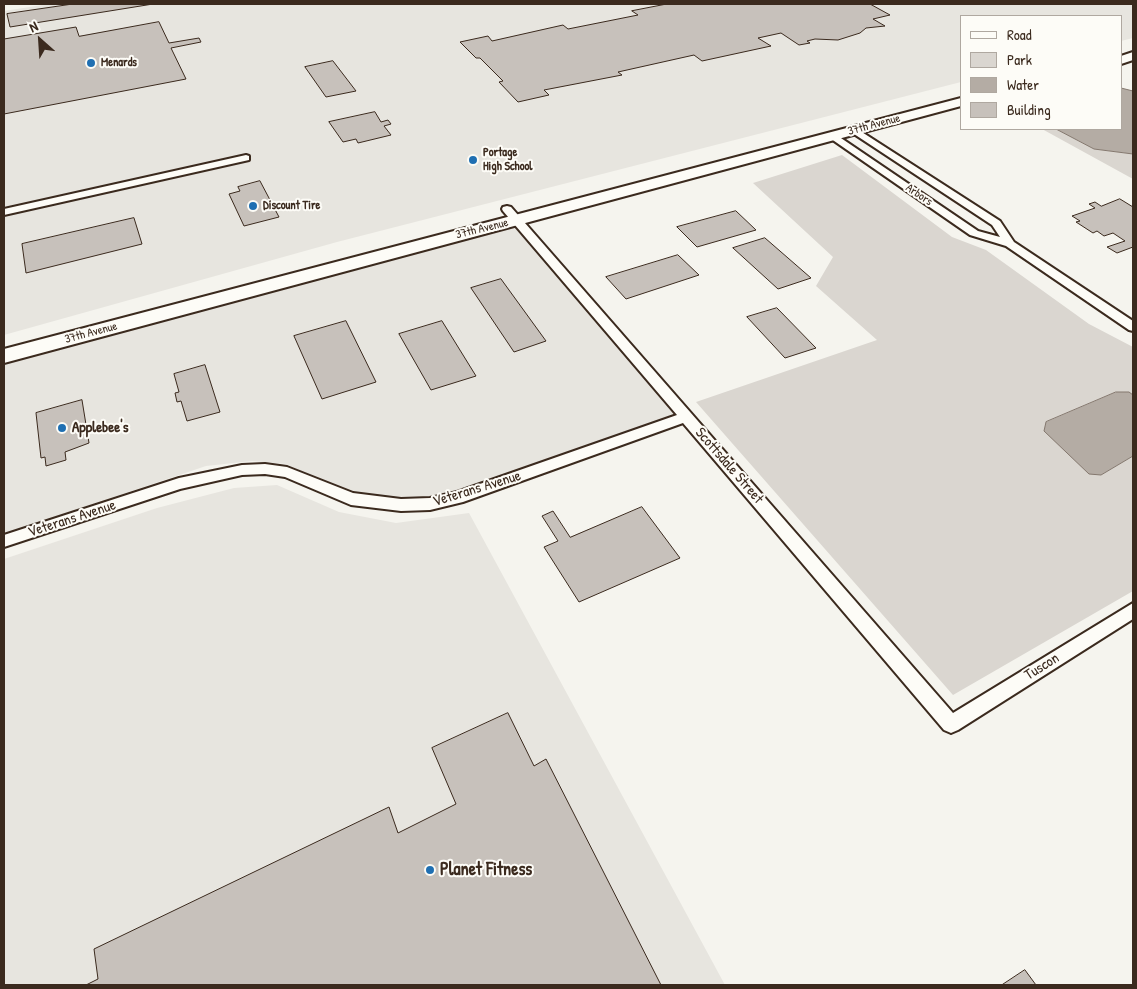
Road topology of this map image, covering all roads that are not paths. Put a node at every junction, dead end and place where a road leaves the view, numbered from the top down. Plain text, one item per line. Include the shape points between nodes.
1 (960, 90) edge
2 (960, 102) edge
3 (854, 130) junction
4 (832, 136) junction
5 (246, 158) dead end
6 (4, 212) edge
7 (512, 215) junction
8 (1010, 244) junction
9 (1133, 326) edge
10 (4, 340) edge
11 (4, 356) edge
12 (686, 417) junction
13 (4, 541) edge
14 (1133, 610) edge
15 (951, 724) joint

1 - 7 main road, 37th Avenue
2 - 3 main road, 37th Avenue
3 - 4 main road, 37th Avenue
3 - 8 street, Arbors via 996,224
4 - 7 main road, 37th Avenue
4 - 8 street, Arbors via 974,233
5 - 6 street
7 - 10 main road, 37th Avenue via 342,250
7 - 11 main road, 37th Avenue
7 - 12 street, Scottsdale Street
8 - 9 street, Arbors
12 - 13 street, Veterans Avenue via 458,498 430,504 401,505 351,499 287,472 242,470 179,484
12 - 15 street, Scottsdale Street
14 - 15 street, Tuscon

